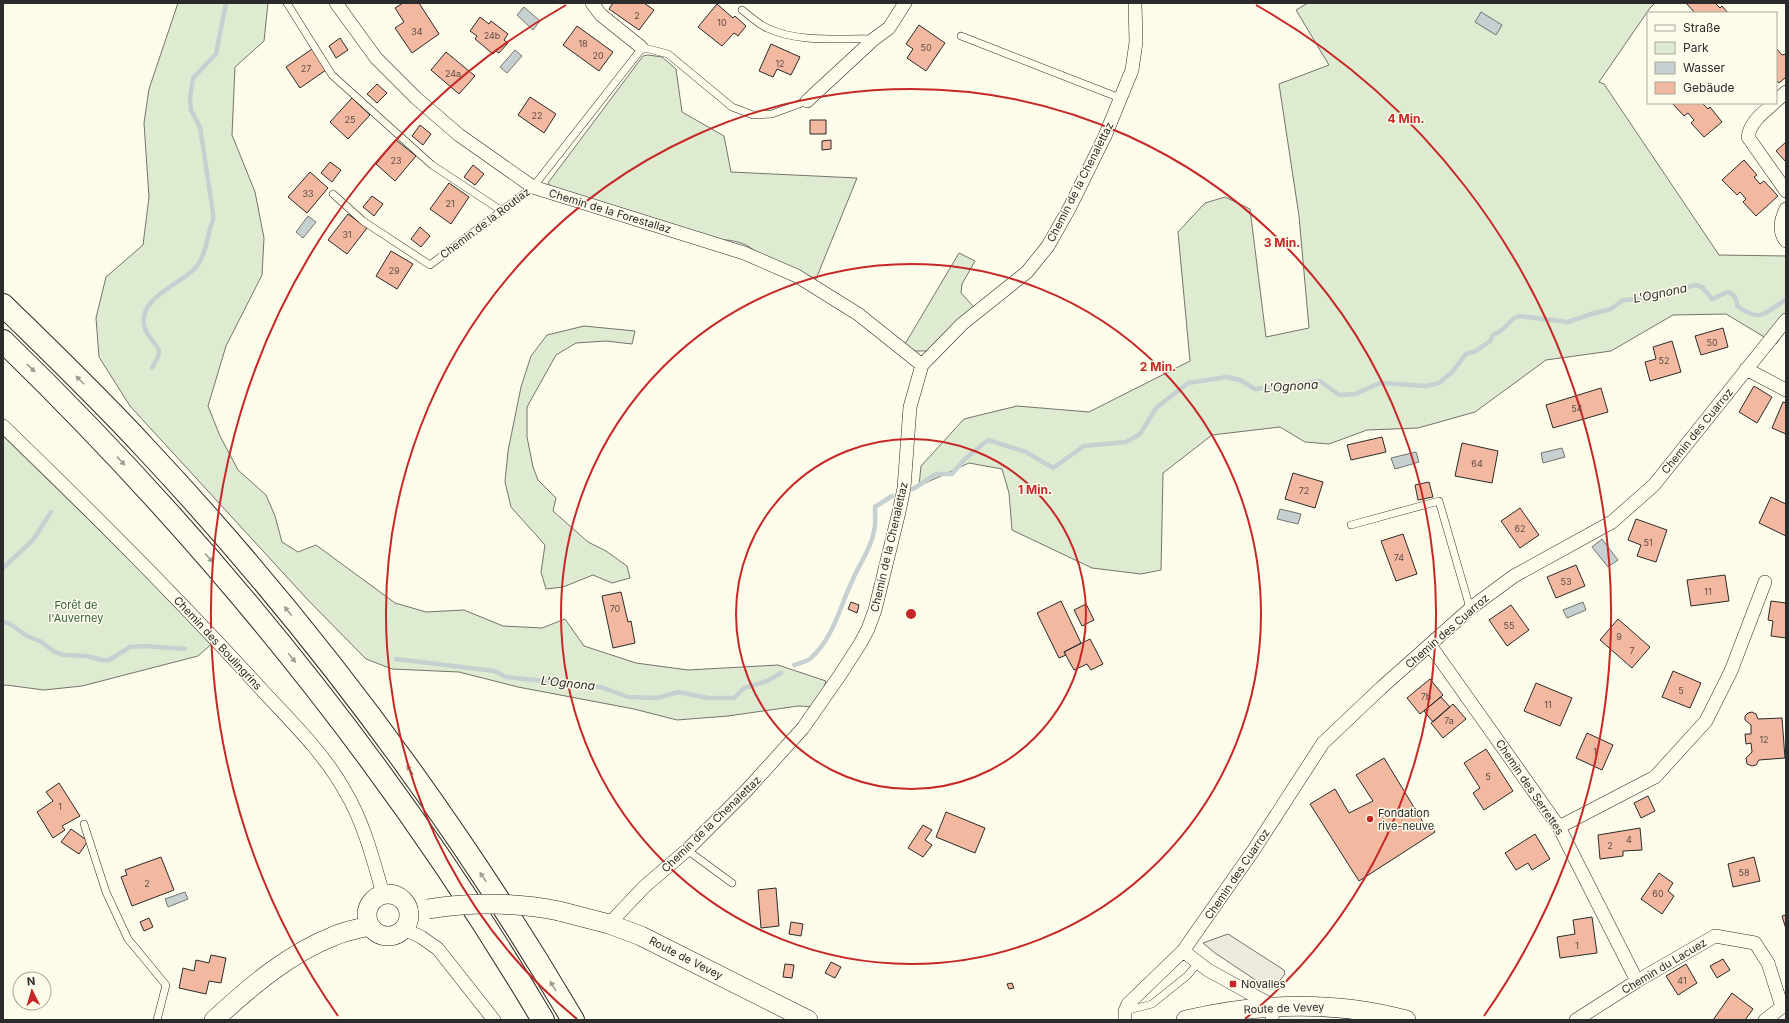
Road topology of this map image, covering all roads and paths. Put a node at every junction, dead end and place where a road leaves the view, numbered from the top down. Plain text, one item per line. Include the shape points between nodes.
1 (287, 3) edge
2 (336, 3) edge
3 (592, 3) edge
4 (905, 3) edge
5 (1135, 3) edge
6 (742, 10) dead end
7 (961, 36) dead end
8 (874, 39) junction
9 (641, 46) junction
10 (1786, 92) edge
11 (1120, 98) junction
12 (1777, 100) edge
13 (807, 101) joint
14 (1773, 104) edge
15 (534, 187) junction
16 (1786, 191) edge
17 (333, 194) dead end
18 (1786, 209) edge
19 (502, 211) junction
20 (1786, 241) edge
21 (3, 305) edge
22 (1786, 320) edge
23 (3, 341) edge
24 (922, 365) junction
25 (1746, 369) junction
26 (1786, 390) edge
27 (3, 426) edge
28 (1351, 525) dead end
29 (1765, 582) dead end
30 (1470, 608) junction
31 (1430, 645) junction
32 (84, 824) dead end
33 (1559, 827) junction
34 (687, 850) junction
35 (732, 883) dead end
36 (383, 894) junction
37 (407, 920) junction
38 (609, 924) junction
39 (369, 926) junction
40 (1183, 951) junction
41 (1198, 963) junction
42 (1637, 981) junction
43 (1784, 1006) edge
44 (1272, 1013) edge
45 (1125, 1015) edge
46 (157, 1020) edge
47 (214, 1020) edge
48 (494, 1020) edge
49 (543, 1020) edge
50 (573, 1020) edge
51 (808, 1020) edge
52 (1186, 1020) edge
53 (1406, 1020) edge
54 (1576, 1020) edge
55 (1765, 1020) edge

1 - 19 lane via 332,75 432,165
2 - 15 street, Chemin de la Forestallaz via 376,58 416,98 459,135
3 - 9 street via 601,15
4 - 8 street via 889,28
5 - 11 street, Chemin de la Chenalettaz via 1136,42 1132,70
6 - 8 lane via 766,28 781,33 804,37
7 - 11 lane
8 - 13 street
9 - 13 lane via 668,54 732,107 753,115 772,114
9 - 15 lane, Chemin de la Routiaz via 598,106
10 - 12 street
11 - 24 street, Chemin de la Chenalettaz via 1102,143 1048,246 1027,272 962,324
14 - 16 street via 1755,120 1748,137
15 - 19 lane, Chemin de la Routiaz
15 - 24 street, Chemin de la Forestallaz via 744,253 796,276 858,314
17 - 19 lane, Chemin de la Routiaz via 363,221 430,264
18 - 20 street via 1781,223 1782,236
50 -> 21 highway via 461,844 397,751 321,652 234,547 147,449
22 - 25 street, Chemin des Cuarroz
23 -> 49 highway via 82,419 173,518 302,670 405,808 490,934
24 - 34 street, Chemin de la Chenalettaz via 910,407 904,488 868,629 840,676 802,728 746,791
25 - 26 street
25 - 30 street, Chemin des Cuarroz via 1654,485 1634,504 1612,522 1514,576
27 - 36 street, Chemin des Boulingrins via 142,562 332,769 358,815 371,849
28 - 30 lane via 1439,501
29 - 33 street via 1731,671 1706,721 1655,777
30 - 31 street, Chemin des Cuarroz
31 - 33 street, Chemin des Serrettes
31 - 40 street, Chemin des Cuarroz via 1323,743 1253,851
32 - 46 lane via 106,892 128,939 166,985
33 - 42 street, Chemin des Serrettes
34 - 35 lane
34 - 38 street, Chemin de la Chenalettaz via 644,887
36 - 37 street via 395,895 404,901
36 - 39 street via 376,897 368,907 366,918
37 - 38 street, Route de Vevey, bridge via 428,909 455,904 485,903 538,906
37 - 39 street via 395,936 377,934
37 - 48 street via 421,937 438,949
38 - 51 street, Route de Vevey via 641,936
39 - 47 street via 334,935 286,961 259,980
40 - 41 street
40 - 45 street, Chemin des Cuarroz via 1128,1004
41 - 44 street
41 - 45 lane via 1187,976 1152,1004
42 - 43 street, Chemin du Lacuez via 1715,936 1756,943 1768,963
42 - 54 street, Chemin du Lacuez
43 - 55 street
44 - 52 street, Route de Vevey via 1237,1010
44 - 53 street, Route de Vevey via 1295,1005 1347,1008

